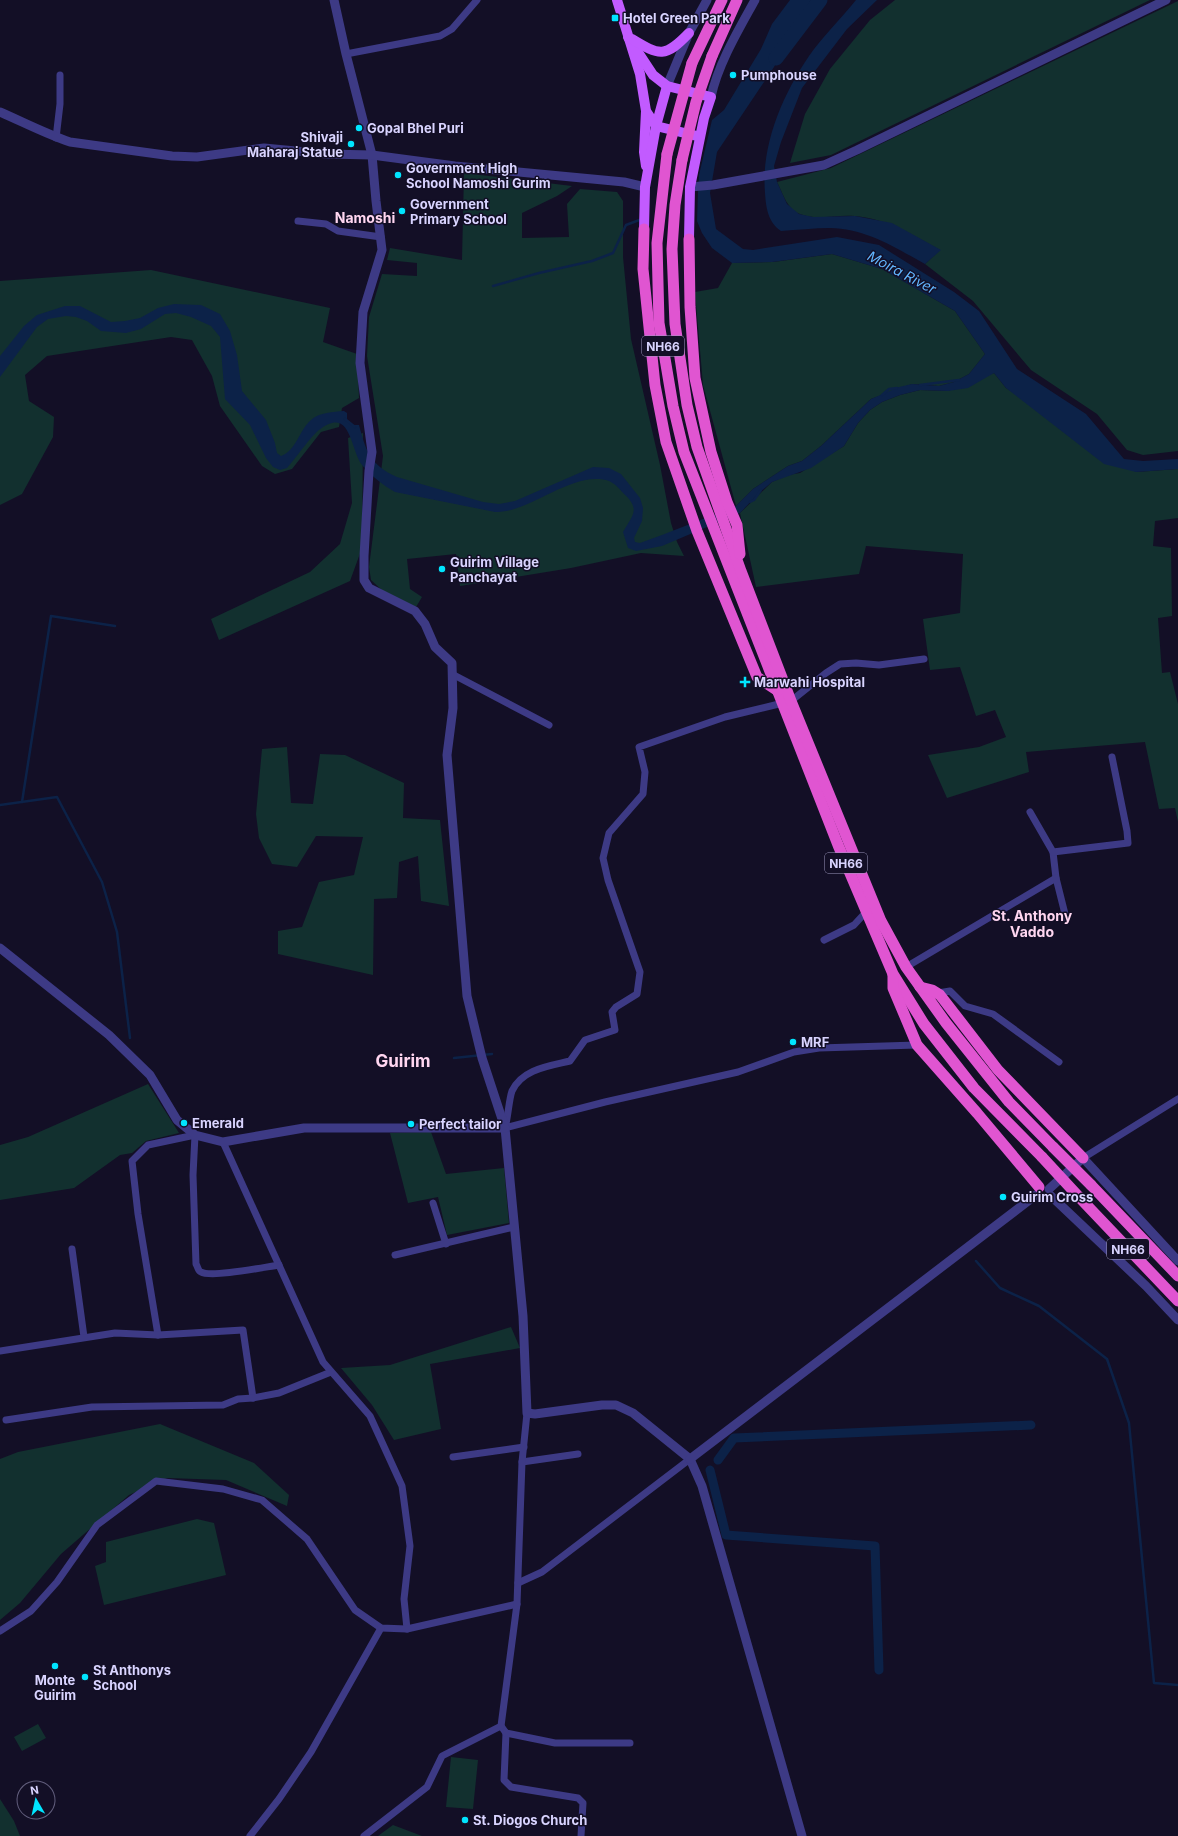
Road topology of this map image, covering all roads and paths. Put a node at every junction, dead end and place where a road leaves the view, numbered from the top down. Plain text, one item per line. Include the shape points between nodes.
1 (334, 0) edge
2 (477, 0) edge
3 (617, 0) edge
4 (707, 0) edge
5 (722, 0) edge
6 (737, 0) edge
7 (756, 0) edge
8 (1166, 0) edge
9 (689, 33) junction
10 (628, 37) junction
11 (346, 54) junction
12 (60, 76) dead end
13 (666, 86) junction
14 (711, 97) junction
15 (646, 111) junction
16 (0, 112) edge
17 (656, 126) junction
18 (700, 137) junction
19 (56, 138) junction
20 (372, 155) junction
21 (647, 174) junction
22 (645, 187) junction
23 (694, 187) junction
24 (298, 221) dead end
25 (644, 229) joint
26 (380, 237) junction
27 (689, 239) joint
28 (741, 571) junction
29 (924, 658) dead end
30 (452, 674) junction
31 (778, 691) junction
32 (787, 702) junction
33 (549, 725) dead end
34 (1112, 758) dead end
35 (1030, 812) dead end
36 (1053, 852) junction
37 (1056, 878) junction
38 (866, 912) junction
39 (1066, 918) dead end
40 (824, 940) dead end
41 (0, 948) edge
42 (906, 967) junction
43 (893, 974) junction
44 (920, 987) junction
45 (938, 993) junction
46 (917, 1045) junction
47 (1059, 1062) dead end
48 (1178, 1099) edge
49 (505, 1128) junction
50 (195, 1135) junction
51 (223, 1142) junction
52 (1083, 1158) junction
53 (1044, 1191) junction
54 (433, 1203) dead end
55 (514, 1228) junction
56 (446, 1244) junction
57 (72, 1249) dead end
58 (395, 1255) dead end
59 (1178, 1261) edge
60 (279, 1265) junction
61 (1178, 1276) edge
62 (1178, 1301) edge
63 (1178, 1320) edge
64 (158, 1335) junction
65 (84, 1337) junction
66 (0, 1351) edge
67 (331, 1372) junction
68 (253, 1398) junction
69 (527, 1412) junction
70 (6, 1420) dead end
71 (524, 1447) junction
72 (578, 1454) dead end
73 (453, 1457) dead end
74 (690, 1459) junction
75 (522, 1462) junction
76 (518, 1583) junction
77 (517, 1604) junction
78 (381, 1628) junction
79 (407, 1628) junction
80 (0, 1631) edge
81 (501, 1726) junction
82 (506, 1733) junction
83 (630, 1743) dead end
84 (250, 1836) edge
85 (364, 1836) edge
86 (581, 1836) edge
87 (802, 1836) edge

1 - 11 street
2 - 11 street via 452,29 440,36
3 - 10 main road
4 - 9 street
5 - 31 highway, NH66, bridge via 692,63 667,154 657,251 659,323 673,406 684,452
6 - 28 highway, NH66, bridge via 712,56 696,102 682,160 672,249 675,324 687,405 698,447
7 - 14 street via 738,30
8 - 23 street via 824,165
9 - 10 main road via 674,49 666,51 649,49
9 - 13 street
10 - 13 main road via 653,75
10 - 15 main road via 640,74
11 - 20 street
12 - 19 street
13 - 14 main road
13 - 17 main road
14 - 18 main road
15 - 17 main road
15 - 21 main road via 644,152
16 - 19 street
17 - 18 main road
17 - 21 main road
18 - 23 main road
19 - 20 street via 172,156 197,157 264,148
20 - 22 street via 455,166 624,182
20 - 26 street
21 - 22 main road
22 - 25 main road
23 - 27 main road
24 - 26 street via 326,224 338,230
25 - 31 highway via 643,269 655,385 666,442 697,531 758,677
26 - 30 street via 382,250 363,312 360,363 372,452 364,580 369,588 415,611 425,624 435,648 452,663
27 - 28 highway via 695,378 711,452 737,525
28 - 32 highway, NH66
29 - 32 street via 879,665 840,664
30 - 33 street
30 - 49 street via 453,708 447,755 466,996 482,1058
31 - 32 highway, NH66
32 - 38 highway, NH66 via 838,845
32 - 42 highway, NH66 via 881,921
32 - 49 street via 725,717 639,746 645,772 643,794 609,833 604,858 608,880 640,972 637,994 612,1012 616,1030 585,1040 570,1061 544,1067 523,1076 512,1092
34 - 36 street via 1128,843
35 - 36 street
36 - 37 street
37 - 39 street
37 - 42 street
38 - 40 street via 854,926
38 - 43 highway, NH66
41 - 50 street via 109,1035 150,1075 177,1120
42 - 44 highway, NH66
43 - 46 highway via 893,988
43 - 62 highway, NH66, bridge via 924,1024 974,1088
44 - 45 highway
44 - 61 highway, NH66, bridge via 1009,1102
45 - 47 street via 950,991 965,1006 993,1014
45 - 52 highway via 998,1070
46 - 49 street via 819,1048 794,1052 738,1072
46 - 53 highway
48 - 52 street
49 - 51 street via 304,1128
49 - 55 street
50 - 51 street
50 - 60 street via 193,1175 196,1264 199,1271 221,1274
50 - 64 street via 148,1145 132,1161
51 - 60 street
52 - 53 street
52 - 59 street
53 - 63 street via 1146,1286
53 - 74 street
54 - 56 street
55 - 56 street
55 - 69 street via 523,1316
56 - 58 street
57 - 65 street
60 - 67 street via 323,1362
64 - 65 street via 115,1333
64 - 68 street via 242,1330
65 - 66 street
67 - 68 street via 279,1393
67 - 79 street via 370,1416 402,1486 410,1546 404,1599
68 - 70 street via 238,1399 223,1405 92,1407
69 - 71 street
69 - 74 street via 535,1414 616,1405 633,1413
71 - 73 street
71 - 75 street
72 - 75 street
74 - 76 street via 542,1572
74 - 87 street via 702,1486
75 - 76 street
76 - 77 street
77 - 79 street
77 - 81 street
78 - 79 street
78 - 80 street via 355,1610 307,1539 262,1500 223,1489 156,1481 97,1525 58,1582 31,1611
78 - 84 street via 311,1752
81 - 82 street
81 - 85 street via 442,1756 427,1787
82 - 83 street via 555,1744
82 - 86 street via 504,1780 511,1787 578,1798 583,1803

